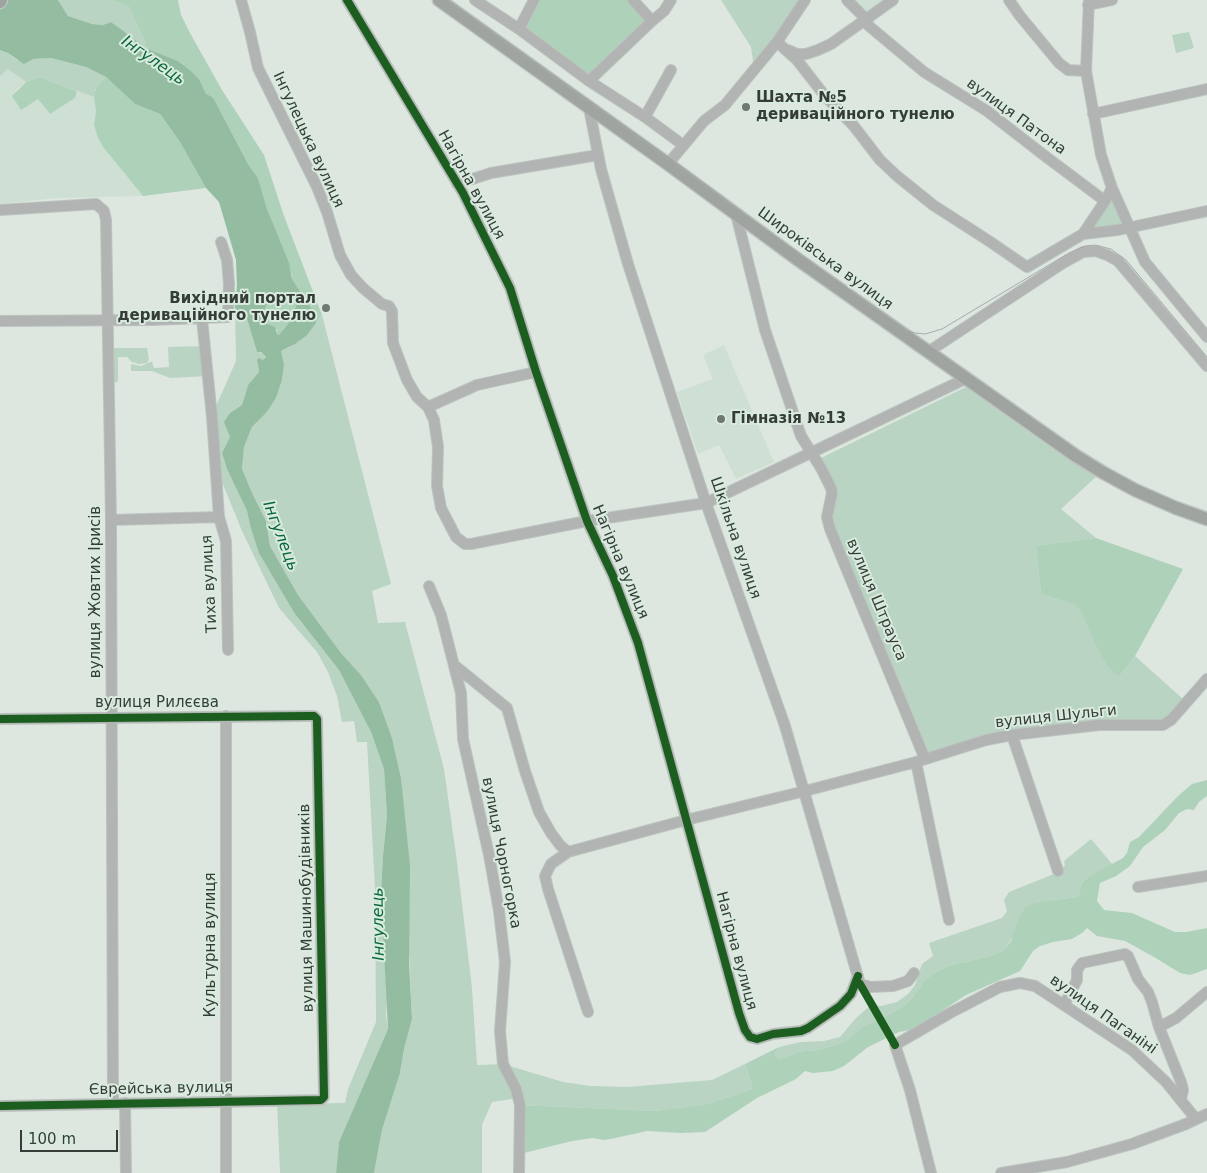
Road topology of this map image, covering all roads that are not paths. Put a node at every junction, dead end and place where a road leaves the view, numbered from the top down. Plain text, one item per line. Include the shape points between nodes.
1 (241, 0) edge
2 (347, 0) edge
3 (439, 0) edge
4 (475, 0) edge
5 (534, 0) edge
6 (633, 0) edge
7 (671, 0) edge
8 (805, 0) edge
9 (847, 0) edge
10 (893, 0) edge
11 (1009, 0) edge
12 (1112, 0) edge
13 (1088, 2) edge
14 (866, 19) junction
15 (652, 21) junction
16 (519, 29) junction
17 (777, 42) junction
18 (785, 49) junction
19 (671, 70) dead end
20 (1086, 71) junction
21 (589, 81) junction
22 (1207, 89) edge
23 (589, 108) junction
24 (1093, 114) junction
25 (645, 117) junction
26 (683, 145) junction
27 (598, 155) junction
28 (668, 164) junction
29 (457, 184) junction
30 (1112, 188) junction
31 (1105, 201) junction
32 (0, 210) edge
33 (1207, 211) edge
34 (736, 214) junction
35 (1130, 228) junction
36 (1083, 234) junction
37 (221, 242) dead end
38 (202, 319) junction
39 (108, 320) junction
40 (0, 321) edge
41 (1207, 337) edge
42 (928, 352) junction
43 (1207, 366) edge
44 (536, 372) junction
45 (965, 379) junction
46 (428, 408) junction
47 (811, 453) junction
48 (706, 502) junction
49 (219, 517) junction
50 (1207, 519) edge
51 (111, 520) junction
52 (587, 520) junction
53 (429, 586) dead end
54 (228, 650) dead end
55 (454, 661) junction
56 (1207, 679) edge
57 (226, 716) junction
58 (314, 716) joint
59 (111, 717) junction
60 (0, 719) edge
61 (1012, 735) junction
62 (921, 761) junction
63 (805, 791) junction
64 (686, 820) junction
65 (568, 852) junction
66 (1058, 871) dead end
67 (1207, 876) edge
68 (1138, 887) dead end
69 (949, 920) dead end
70 (914, 973) dead end
71 (859, 980) junction
72 (1207, 992) edge
73 (1064, 1005) junction
74 (588, 1012) dead end
75 (1159, 1027) junction
76 (323, 1099) joint
77 (1181, 1099) junction
78 (226, 1101) junction
79 (113, 1103) junction
80 (125, 1103) junction
81 (0, 1106) edge
82 (1207, 1114) edge
83 (1196, 1119) junction
84 (126, 1173) edge
85 (226, 1173) edge
86 (519, 1173) edge
87 (930, 1173) edge
88 (1001, 1173) edge

1 - 46 street, Інгулецька вулиця via 258,68 317,187 340,255 363,288 392,311 393,343 411,390
2 - 29 street, Нагірна вулиця
3 - 23 main road, Широківська вулиця
4 - 16 street
5 - 16 street
6 - 15 street
7 - 15 street
8 - 17 street
9 - 14 street, вулиця Патона
10 - 14 street
11 - 20 street via 1059,63 1068,70
12 - 13 street
13 - 20 street
14 - 18 street via 818,50 797,54
14 - 31 street, вулиця Патона via 924,72 988,111
15 - 21 street
16 - 21 street
17 - 18 street
17 - 26 street via 725,104 704,121
18 - 36 street via 897,176 933,205 1027,267
19 - 25 street
20 - 24 street
21 - 25 street
22 - 24 street
23 - 27 street, Шкільна вулиця
23 - 28 main road, Широківська вулиця
24 - 30 street
25 - 26 street
26 - 28 street
27 - 29 street via 491,173
27 - 48 street, Шкільна вулиця via 628,264
28 - 34 main road, Широківська вулиця
29 - 44 street, Нагірна вулиця via 510,288
30 - 31 street
30 - 35 street
31 - 36 street
32 - 39 street, вулиця Жовтих Ірисів via 96,204 104,211
33 - 35 street
34 - 42 main road, Широківська вулиця
34 - 47 street, вулиця Штрауса via 765,330 801,436
35 - 36 street
35 - 41 street via 1146,262
37 - 38 street via 227,268 228,317
38 - 39 street
38 - 49 street, Тиха вулиця
39 - 40 street
39 - 51 street, вулиця Жовтих Ірисів
42 - 43 street via 1063,263 1083,252 1096,251 1118,262
42 - 45 main road, Широківська вулиця
44 - 46 street via 476,384
44 - 52 street, Нагірна вулиця
45 - 47 street
45 - 50 main road, Широківська вулиця via 1102,472 1176,508
46 - 52 street, Інгулецька вулиця via 434,420 438,446 437,486 441,508 456,537 465,544
47 - 48 street
47 - 62 street, вулиця Штрауса via 832,493 827,516 830,529 883,657
48 - 52 street
48 - 63 street, Шкільна вулиця via 786,726
49 - 51 street
49 - 54 street, Тиха вулиця via 226,541
51 - 59 street, вулиця Жовтих Ірисів
52 - 64 street, Нагірна вулиця via 613,576 638,643
53 - 55 street, вулиця Чорногорка
55 - 65 street via 507,708 539,812 551,833
55 - 86 street, вулиця Чорногорка via 463,739 499,911 505,962 500,1031 503,1064 520,1105
56 - 61 street, вулиця Шульги via 1163,725 1099,725
57 - 58 street, вулиця Рилєєва
57 - 59 street, вулиця Рилєєва
57 - 78 street, Культурна вулиця
58 - 76 street, вулиця Машинобудівників via 317,719
59 - 60 street, вулиця Рилєєва
59 - 79 street, вулиця Жовтих Ірисів
61 - 62 street, вулиця Шульги
61 - 66 street
62 - 63 street, вулиця Шульги
62 - 69 street, вулиця Штрауса
63 - 64 street, вулиця Шульги
63 - 71 street, Шкільна вулиця
64 - 65 street, вулиця Шульги
64 - 71 street, Нагірна вулиця via 739,1013 750,1037 757,1039 808,1028 840,1006
65 - 74 street via 551,864 545,876
67 - 68 street
70 - 71 street via 908,981 893,986 871,987
72 - 75 street via 1176,1018
73 - 75 street via 1082,963 1125,954 1148,992
73 - 77 street, вулиця Паганіні via 1132,1050
73 - 87 street, вулиця Паганіні via 1035,986 1020,983 1000,988 895,1045 910,1090
75 - 77 street via 1181,1082
76 - 78 street, Єврейська вулиця
77 - 83 street, вулиця Паганіні
78 - 80 street, Єврейська вулиця
78 - 85 street, Культурна вулиця
79 - 80 street, Єврейська вулиця
79 - 81 street, Єврейська вулиця
80 - 84 street
82 - 83 street
83 - 88 street via 1132,1144 1067,1162

